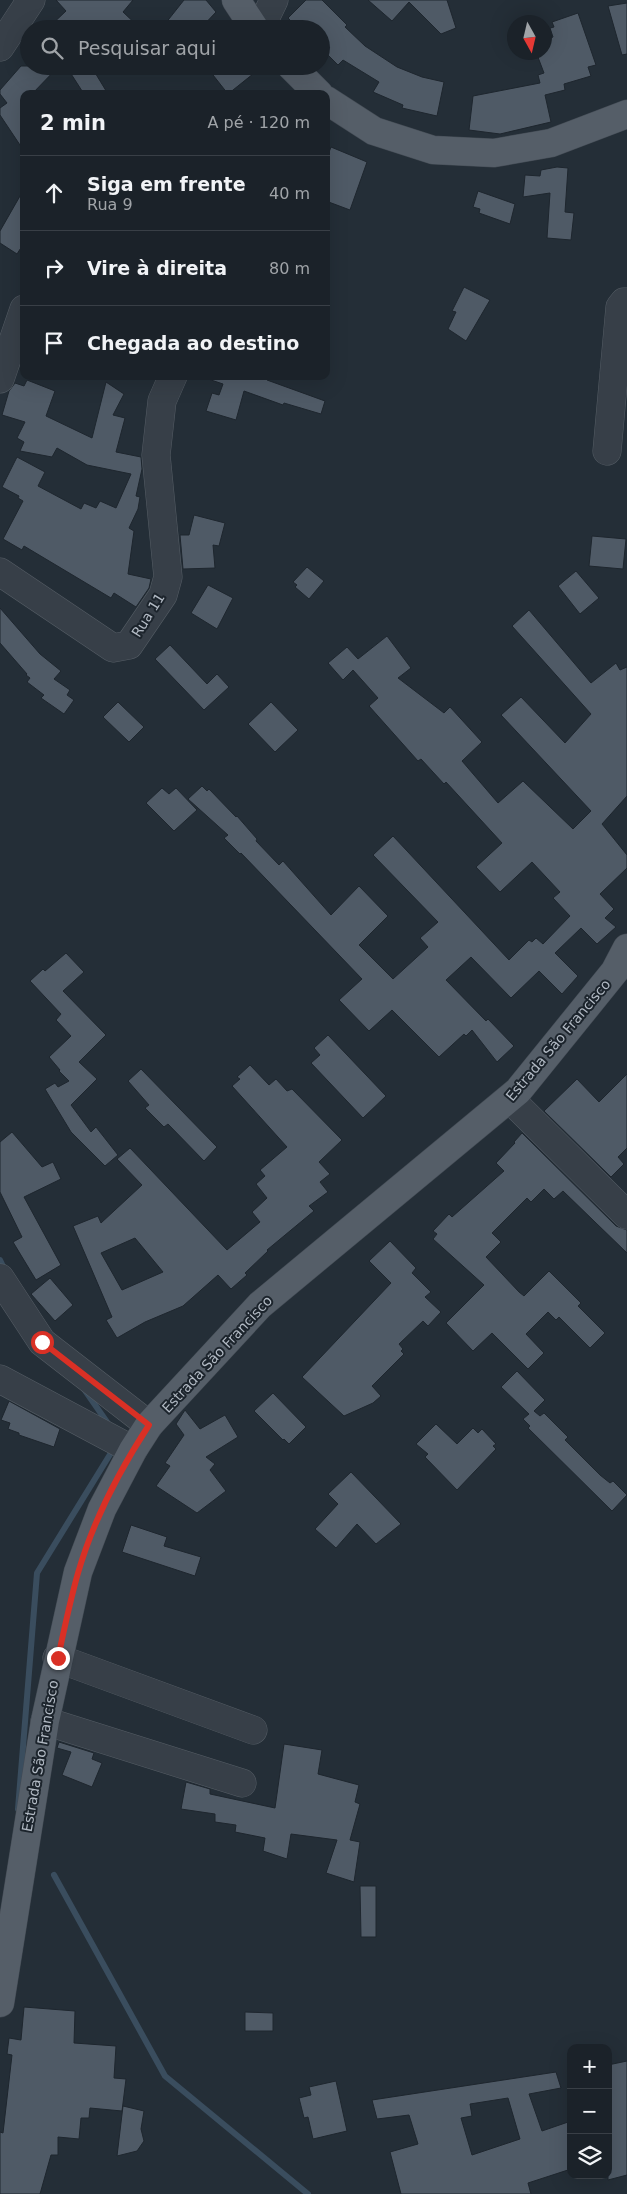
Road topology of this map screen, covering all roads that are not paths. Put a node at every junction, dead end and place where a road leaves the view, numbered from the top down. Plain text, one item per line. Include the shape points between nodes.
1 (31, 0) edge
2 (236, 0) edge
3 (274, 0) edge
4 (249, 20) edge
5 (264, 20) edge
6 (0, 47) edge
7 (300, 75) edge
8 (315, 90) edge
9 (330, 103) edge
10 (627, 114) edge
11 (627, 302) edge
12 (20, 321) edge
13 (0, 379) edge
14 (171, 380) edge
15 (607, 451) dead end
16 (0, 572) edge
17 (622, 968) edge
18 (510, 1099) junction
19 (627, 1215) edge
20 (0, 1278) edge
21 (0, 1379) edge
22 (149, 1425) junction
23 (123, 1444) junction
24 (58, 1658) junction
25 (45, 1720) junction
26 (253, 1730) dead end
27 (242, 1783) dead end
28 (0, 2004) edge

1 - 6 street
2 - 4 main road
3 - 5 street
7 - 8 main road
9 - 10 main road via 374,131 433,150 494,153 552,143
11 - 15 street via 620,307
12 - 13 street
14 - 16 street, Rua 11 via 162,401 156,455 168,577 163,594 129,645 113,648
17 - 18 main road, Estrada São Francisco
18 - 19 street
18 - 22 main road, Estrada São Francisco via 260,1305
20 - 22 street via 42,1342
21 - 23 street
22 - 23 main road, Estrada São Francisco
23 - 24 main road, Estrada São Francisco via 78,1572
24 - 25 main road, Estrada São Francisco
24 - 26 street
25 - 27 street
25 - 28 main road, Estrada São Francisco

